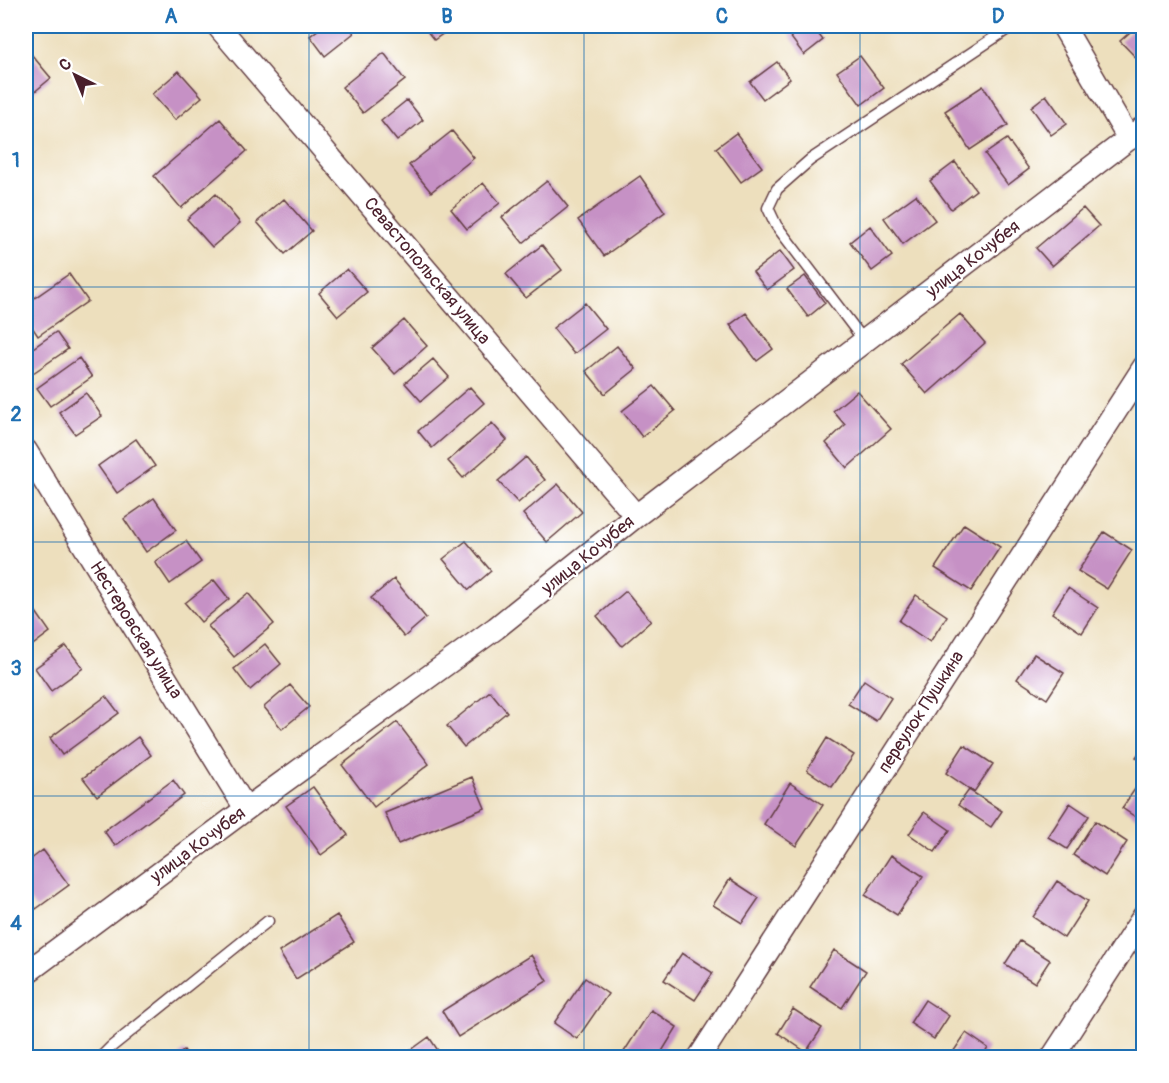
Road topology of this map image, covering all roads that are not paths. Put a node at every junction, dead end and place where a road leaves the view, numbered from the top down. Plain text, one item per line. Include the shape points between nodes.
1 (218, 26) edge
2 (1012, 26) edge
3 (1063, 26) edge
4 (1136, 133) edge
5 (865, 342) junction
6 (1143, 367) edge
7 (26, 451) edge
8 (636, 516) junction
9 (246, 809) junction
10 (1143, 916) edge
11 (268, 921) dead end
12 (26, 973) edge
13 (100, 1058) edge
14 (699, 1058) edge
15 (1052, 1058) edge

1 - 8 street, Севастопольская улица
2 - 5 lane via 810,160 777,189 768,208
3 - 4 street
4 - 5 street, улица Кочубея
5 - 8 street, улица Кочубея
6 - 14 street, переулок Пушкина
7 - 9 street, Нестеровская улица
8 - 9 street, улица Кочубея via 496,628
9 - 12 street, улица Кочубея
10 - 15 street
11 - 13 lane

